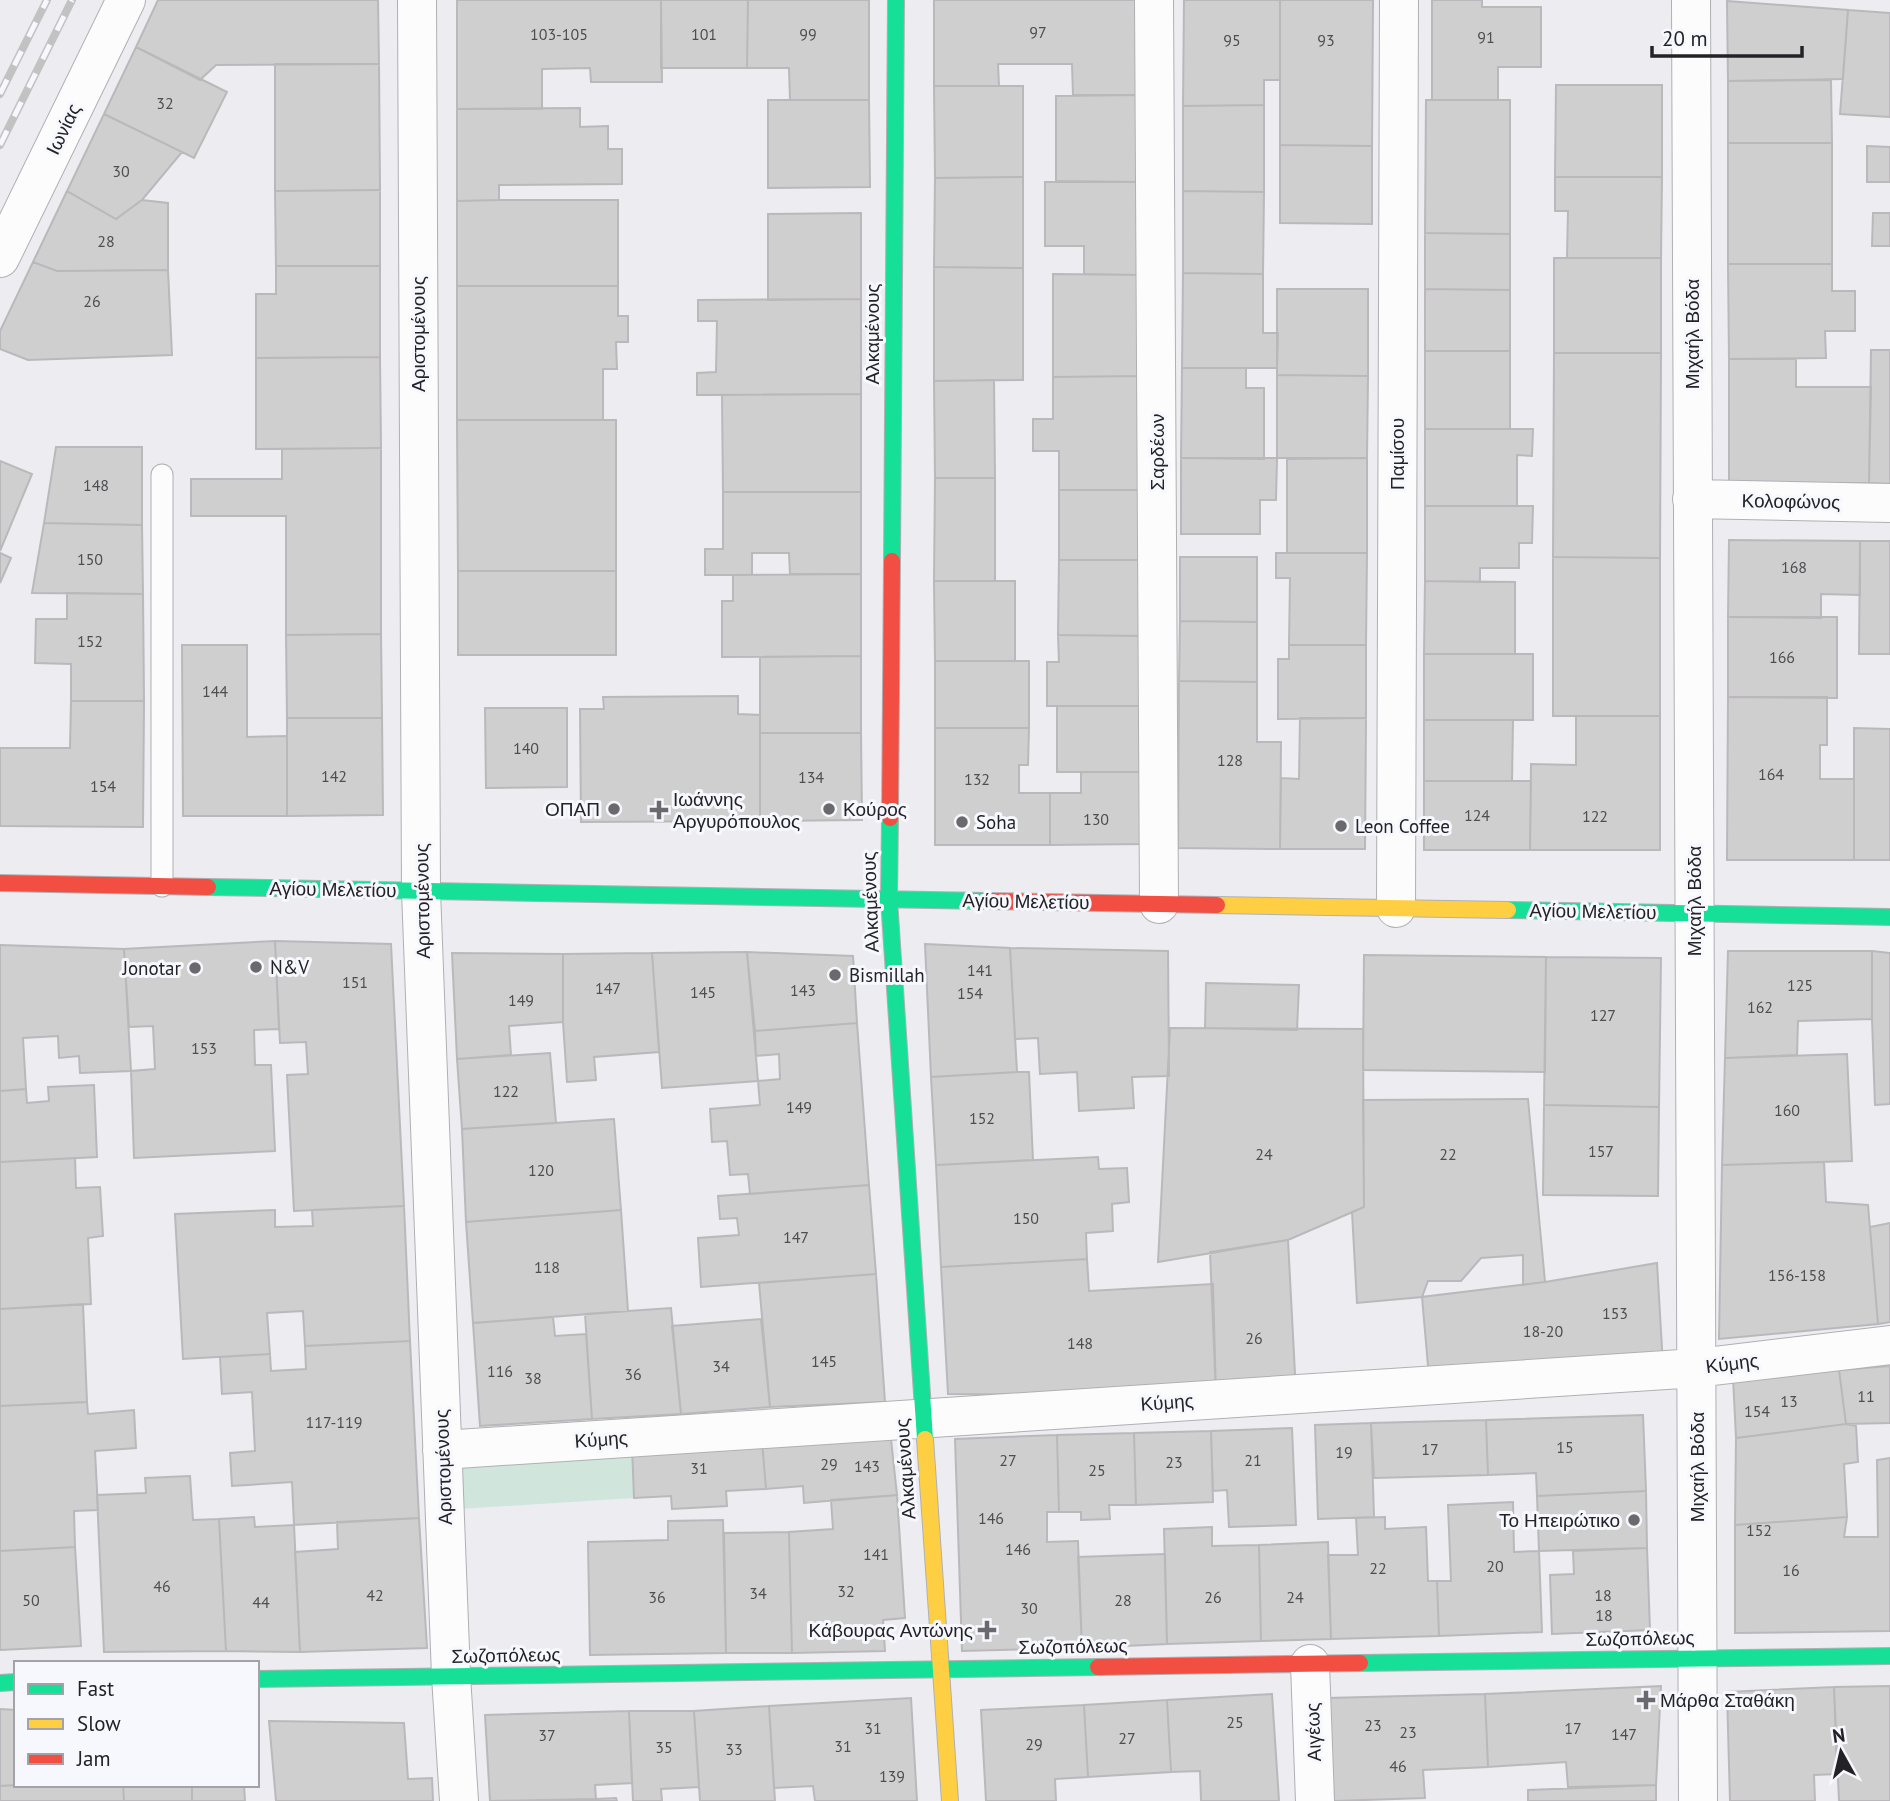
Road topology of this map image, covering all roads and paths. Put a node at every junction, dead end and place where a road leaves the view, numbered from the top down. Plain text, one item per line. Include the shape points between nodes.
1 (126, 0) edge
2 (417, 0) edge
3 (896, 0) edge
4 (1154, 0) edge
5 (1399, 0) edge
6 (1691, 0) edge
7 (0, 258) edge
8 (162, 475) dead end
9 (1692, 499) junction
10 (1890, 503) edge
11 (0, 883) edge
12 (162, 886) junction
13 (421, 891) junction
14 (889, 899) junction
15 (1159, 904) junction
16 (1396, 908) junction
17 (1694, 913) junction
18 (1890, 917) edge
19 (1890, 1345) edge
20 (1697, 1368) junction
21 (923, 1418) junction
22 (442, 1450) junction
23 (1890, 1656) edge
24 (1697, 1658) junction
25 (1310, 1664) junction
26 (940, 1669) junction
27 (452, 1676) junction
28 (259, 1679) edge
29 (459, 1801) edge
30 (950, 1801) edge
31 (1315, 1801) edge
32 (1698, 1801) edge

1 - 7 street, Ιωνίας
2 - 13 street, Αριστομένους
3 - 14 street, Αλκαμένους
4 - 15 street, Σαρδέων
5 - 16 street, Παμίσου
6 - 9 street, Μιχαήλ Βόδα
8 - 12 lane
9 - 10 street, Κολοφώνος
9 - 17 street, Μιχαήλ Βόδα
11 - 12 street, Αγίου Μελετίου
12 - 13 street, Αγίου Μελετίου
13 - 14 street, Αγίου Μελετίου
13 - 22 street, Αριστομένους
14 - 15 street, Αγίου Μελετίου
14 - 21 street, Αλκαμένους
15 - 16 street, Αγίου Μελετίου
16 - 17 street, Αγίου Μελετίου
17 - 18 street, Αγίου Μελετίου
17 - 20 street, Μιχαήλ Βόδα
19 - 20 street, Κύμης
20 - 21 street, Κύμης
20 - 24 street, Μιχαήλ Βόδα
21 - 22 street, Κύμης
21 - 26 street, Αλκαμένους
22 - 27 street, Αριστομένους
23 - 24 street, Σωζοπόλεως
24 - 25 street, Σωζοπόλεως
24 - 32 street, Μιχαήλ Βόδα
25 - 26 street, Σωζοπόλεως
25 - 31 street, Αιγέως
26 - 27 street, Σωζοπόλεως
26 - 30 street, Αλκαμένους
27 - 28 street, Σωζοπόλεως
27 - 29 street, Αριστομένους

